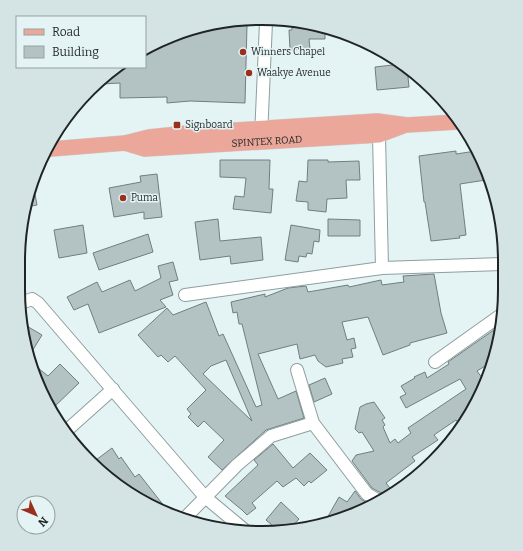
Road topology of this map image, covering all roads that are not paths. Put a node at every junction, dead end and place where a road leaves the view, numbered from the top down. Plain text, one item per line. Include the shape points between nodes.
1 (266, 25) edge
2 (452, 122) edge
3 (407, 125) junction
4 (379, 135) junction
5 (261, 136) junction
6 (54, 149) edge
7 (498, 264) edge
8 (382, 268) junction
9 (185, 295) dead end
10 (26, 301) edge
11 (496, 318) edge
12 (435, 362) dead end
13 (297, 370) dead end
14 (113, 389) junction
15 (313, 423) junction
16 (70, 428) edge
17 (205, 497) junction
18 (373, 498) edge
19 (189, 514) edge
20 (238, 524) edge

1 - 5 street
2 - 3 main road, SPINTEX ROAD
3 - 4 main road, SPINTEX ROAD
3 - 5 main road, SPINTEX ROAD via 377,121
4 - 5 main road, SPINTEX ROAD
4 - 8 street
5 - 6 main road, SPINTEX ROAD via 146,149 125,143
7 - 8 street
8 - 9 street
10 - 14 street via 32,299 38,303
11 - 12 street
13 - 15 street
14 - 16 street
14 - 17 street
15 - 17 street via 271,436
15 - 18 street via 367,494
17 - 19 street
17 - 20 street

